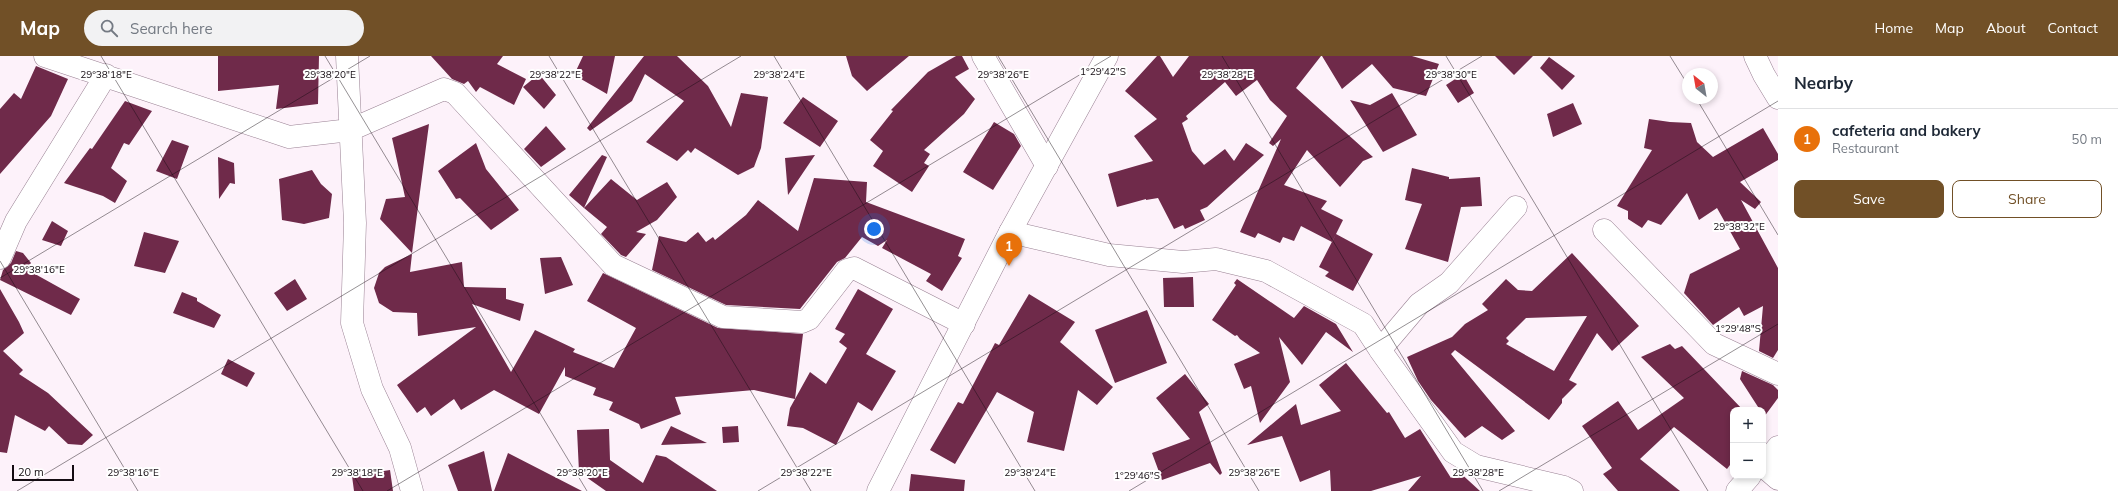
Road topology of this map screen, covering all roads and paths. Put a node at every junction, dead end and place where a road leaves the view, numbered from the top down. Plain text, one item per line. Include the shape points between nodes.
1 (45, 56) edge
2 (347, 56) edge
3 (983, 56) edge
4 (1107, 56) edge
5 (1755, 56) edge
6 (106, 75) junction
7 (1778, 98) edge
8 (350, 130) junction
9 (1047, 166) junction
10 (1516, 207) dead end
11 (1604, 230) dead end
12 (1010, 232) junction
13 (0, 258) edge
14 (964, 324) junction
15 (1380, 350) junction
16 (1778, 374) edge
17 (1778, 447) edge
18 (1766, 462) edge
19 (1766, 469) edge
20 (1747, 479) edge
21 (1778, 479) edge
22 (412, 491) edge
23 (878, 491) edge
24 (1572, 491) edge
25 (1736, 491) edge

1 - 6 street
2 - 8 street
3 - 9 street
4 - 9 street
5 - 7 street
6 - 8 street via 289,136
6 - 13 street via 16,221
8 - 14 street via 444,89 455,93 613,265 723,317 802,322 809,319 847,270 854,268
8 - 22 street via 355,223 352,323 372,389 400,448
9 - 12 street
10 - 15 street via 1449,282 1419,304
11 - 16 street via 1714,344
12 - 14 street
12 - 15 street via 1109,255 1183,262 1216,259 1266,271 1363,324
14 - 23 street
15 - 24 street via 1453,452 1476,466 1564,486
17 - 18 street
19 - 21 street
20 - 25 street

